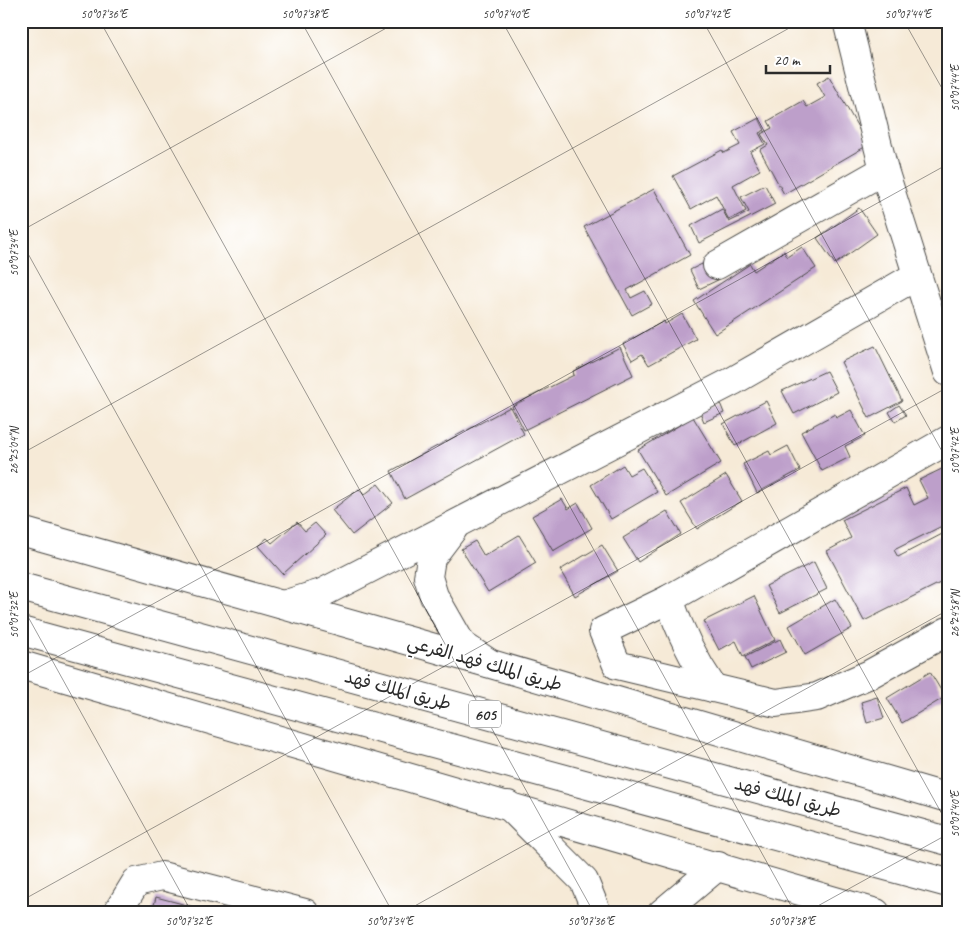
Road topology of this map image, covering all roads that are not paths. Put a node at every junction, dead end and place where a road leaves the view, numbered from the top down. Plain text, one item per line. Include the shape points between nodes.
1 (847, 21) edge
2 (884, 170) junction
3 (717, 265) dead end
4 (916, 276) junction
5 (948, 372) edge
6 (948, 440) edge
7 (457, 524) junction
8 (21, 532) edge
9 (21, 587) edge
10 (669, 599) junction
11 (283, 605) junction
12 (21, 630) edge
13 (948, 631) edge
14 (491, 664) junction
15 (21, 665) edge
16 (713, 688) junction
17 (948, 798) edge
18 (508, 805) junction
19 (948, 841) edge
20 (718, 866) junction
21 (948, 883) edge
22 (117, 913) edge
23 (305, 913) edge
24 (597, 913) edge
25 (662, 913) edge
26 (876, 913) edge

1 - 2 main road
2 - 3 main road
2 - 4 main road
4 - 5 main road
4 - 7 main road via 733,381
6 - 10 main road
7 - 11 main road via 322,593
7 - 14 main road via 431,558 428,577 434,596 462,645
8 - 11 main road, طريق الملك فهد الفرعي
9 - 19 main road, طريق الملك فهد / 605
10 - 16 main road via 679,632
10 - 16 main road via 603,631 618,665
11 - 14 main road, طريق الملك فهد الفرعي
12 - 21 main road, 605
13 - 16 main road via 870,674 818,697 776,704
14 - 17 main road, طريق الملك فهد الفرعي
15 - 18 main road
18 - 20 main road
18 - 24 main road via 584,881
20 - 25 main road
20 - 26 main road
22 - 23 main road via 136,882 162,876

